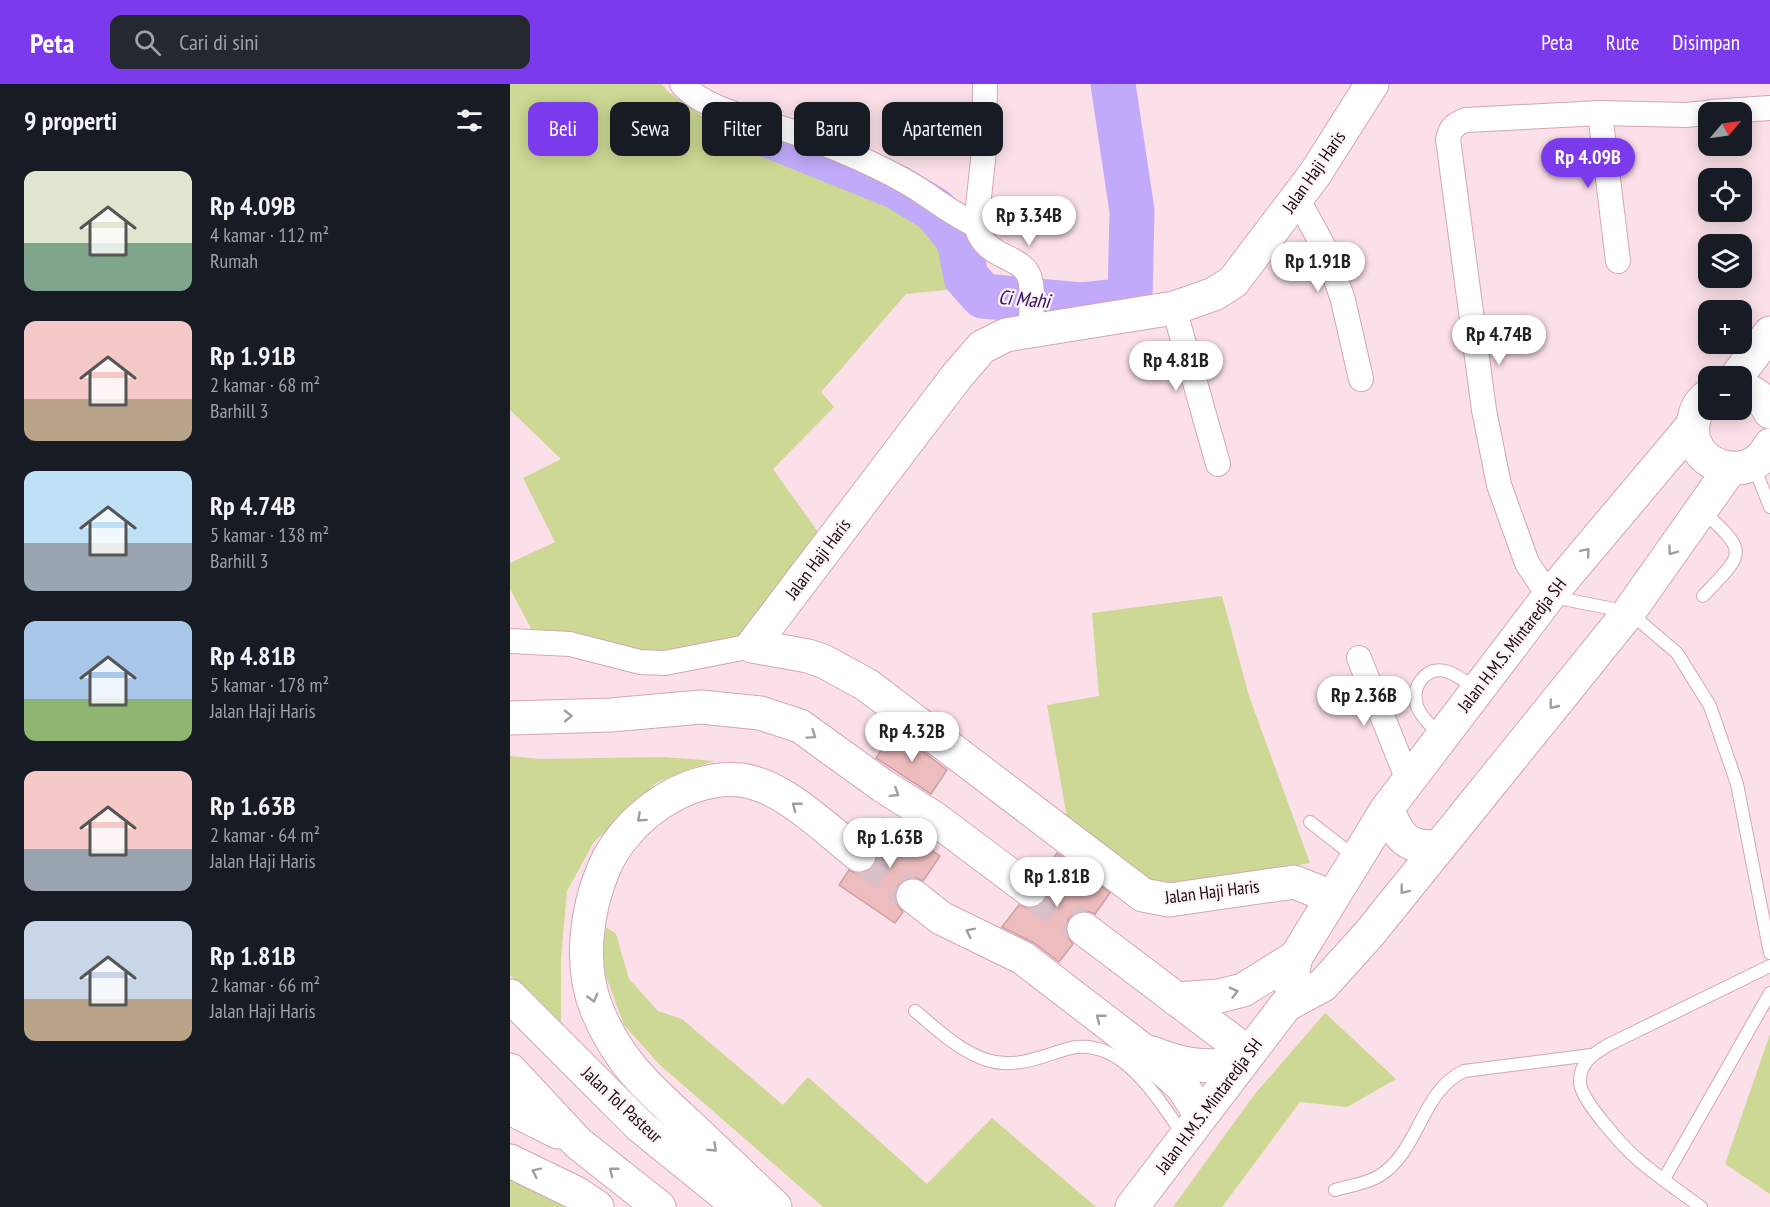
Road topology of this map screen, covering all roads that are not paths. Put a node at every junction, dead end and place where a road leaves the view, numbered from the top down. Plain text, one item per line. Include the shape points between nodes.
1 (682, 84) edge
2 (985, 84) edge
3 (1372, 84) edge
4 (1770, 108) edge
5 (1752, 110) edge
6 (1600, 113) junction
7 (1698, 114) edge
8 (1297, 198) junction
9 (976, 225) junction
10 (1618, 261) dead end
11 (1174, 308) junction
12 (1031, 322) junction
13 (1770, 333) edge
14 (1745, 366) edge
15 (1361, 379) dead end
16 (1752, 393) edge
17 (1698, 408) edge
18 (1770, 412) edge
19 (1692, 426) junction
20 (1757, 459) edge
21 (1218, 464) dead end
22 (1770, 507) edge
23 (1701, 510) junction
24 (1549, 596) junction
25 (1703, 597) dead end
26 (1629, 612) junction
27 (510, 641) edge
28 (753, 646) junction
29 (1359, 658) dead end
30 (1477, 689) junction
31 (510, 718) edge
32 (1441, 737) junction
33 (1408, 780) junction
34 (1386, 809) junction
35 (1310, 822) dead end
36 (1438, 847) junction
37 (859, 855) tunnel mouth
38 (1356, 858) junction
39 (1030, 890) tunnel mouth
40 (913, 896) tunnel mouth
41 (1332, 897) junction
42 (1084, 929) tunnel mouth
43 (1770, 953) edge
44 (1296, 957) junction
45 (1770, 966) edge
46 (1770, 993) edge
47 (510, 996) edge
48 (1176, 999) junction
49 (1286, 1005) junction
50 (915, 1011) dead end
51 (1140, 1048) junction
52 (1591, 1055) junction
53 (1244, 1059) junction
54 (510, 1070) edge
55 (510, 1108) edge
56 (1193, 1127) junction
57 (578, 1143) junction
58 (510, 1161) edge
59 (1664, 1179) junction
60 (1335, 1190) dead end
61 (1694, 1205) edge
62 (597, 1207) edge
63 (659, 1207) edge
64 (740, 1207) edge
65 (775, 1207) edge
66 (1132, 1207) edge

1 - 9 street via 691,95 803,135 875,166
2 - 9 street via 984,151
3 - 8 main road, Jalan Haji Haris
4 - 5 street
6 - 7 street
6 - 10 street
6 - 24 street via 1466,120 1450,130 1448,139 1484,410 1499,485 1527,563
8 - 11 main road, Jalan Haji Haris via 1233,282 1214,294
8 - 15 street via 1330,262
9 - 12 street via 987,247 1028,274
11 - 12 main road, Jalan Haji Haris
11 - 21 street
12 - 28 main road, Jalan Haji Haris via 982,347
13 - 14 main road
16 - 18 main road
17 - 19 main road, Jalan H.M.S. Mintaredja SH
19 - 20 main road via 1699,450 1718,466
24 -> 19 main road, Jalan H.M.S. Mintaredja SH
20 - 22 lane
20 - 23 main road, Jalan H.M.S. Mintaredja SH
23 - 25 lane via 1736,545 1736,557 1729,569
23 -> 26 main road, Jalan H.M.S. Mintaredja SH
24 - 26 lane
24 - 30 main road, Jalan H.M.S. Mintaredja SH
26 -> 36 main road, Jalan H.M.S. Mintaredja SH
26 - 43 lane via 1677,653 1710,706 1737,784
27 - 28 street via 570,644 640,662 665,663
28 - 41 main road, Jalan Haji Haris via 808,656 867,686 1143,895 1169,900 1294,882
29 - 33 street
30 - 32 main road, Jalan H.M.S. Mintaredja SH
30 - 32 lane via 1455,674 1439,669 1426,674 1417,685 1415,702
31 -> 39 main road via 701,707 760,713 800,726
32 - 33 main road, Jalan H.M.S. Mintaredja SH
33 - 34 main road, Jalan H.M.S. Mintaredja SH
34 - 36 main road via 1403,838 1420,848
34 - 38 main road, Jalan H.M.S. Mintaredja SH
35 - 38 lane
36 -> 49 main road, Jalan H.M.S. Mintaredja SH via 1323,986
37 -> 65 main road via 765,786 743,780 713,780 670,797 639,818 604,866 597,891 587,939 587,975 611,1040 635,1074
38 - 41 main road, Jalan H.M.S. Mintaredja SH
51 -> 40 main road via 1023,958 941,918
41 - 44 main road, Jalan H.M.S. Mintaredja SH
42 - 48 main road
48 -> 44 main road via 1243,990
44 - 49 main road, Jalan H.M.S. Mintaredja SH
45 - 52 lane
46 - 59 lane
47 - 64 main road, Jalan Tol Pasteur via 641,1127
48 - 53 main road
49 - 53 main road, Jalan H.M.S. Mintaredja SH
50 - 56 lane via 959,1047 987,1060 1027,1062 1092,1046 1117,1058
51 - 53 main road via 1174,1062 1204,1068
51 - 56 main road via 1183,1087
52 - 59 lane via 1583,1067 1580,1085 1592,1108 1635,1157
52 - 60 lane via 1464,1071 1450,1077 1391,1167 1377,1177
53 - 56 main road, Jalan H.M.S. Mintaredja SH
54 - 57 main road
55 - 57 main road
56 - 66 main road, Jalan H.M.S. Mintaredja SH
63 -> 57 main road
62 -> 58 main road
59 - 61 lane

